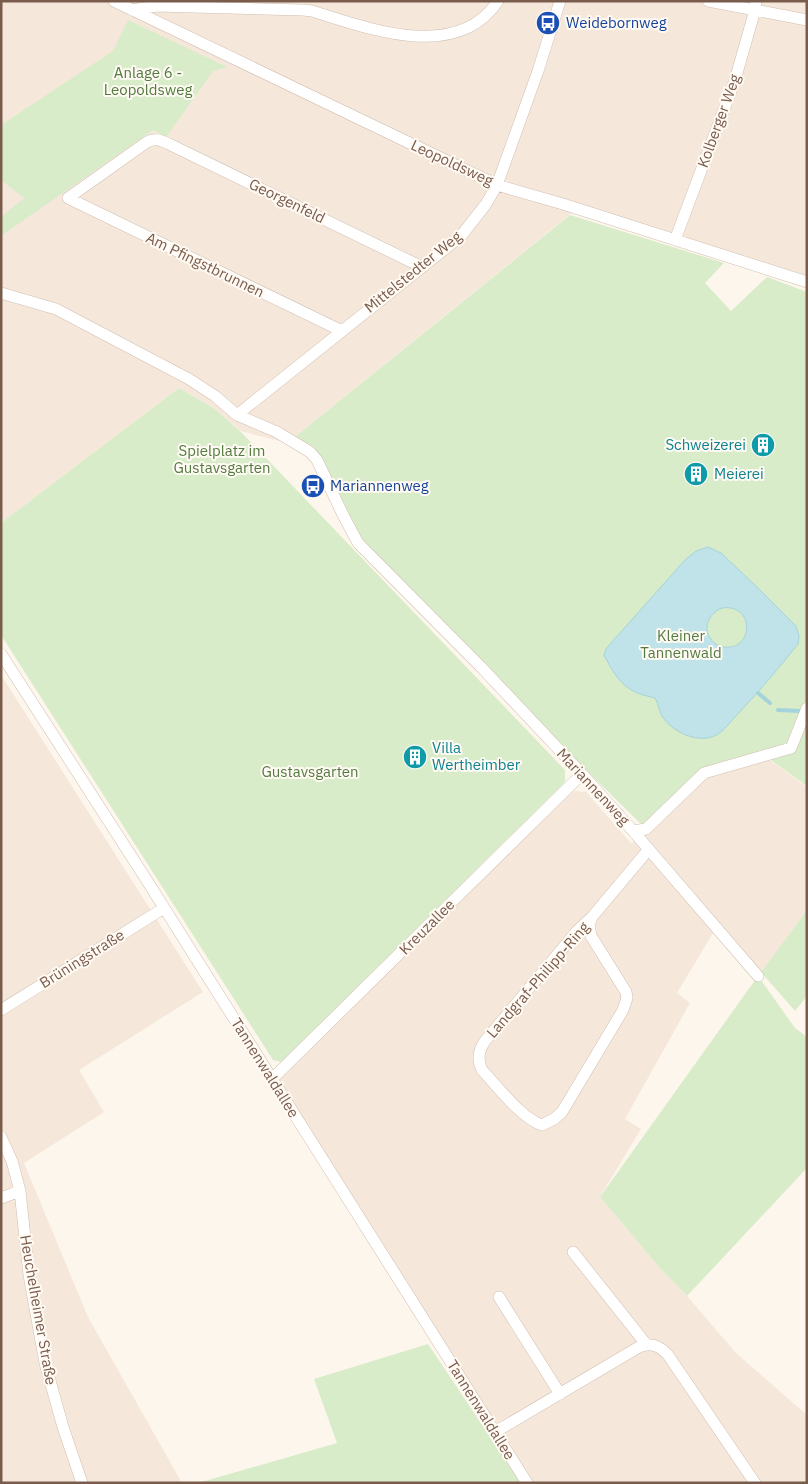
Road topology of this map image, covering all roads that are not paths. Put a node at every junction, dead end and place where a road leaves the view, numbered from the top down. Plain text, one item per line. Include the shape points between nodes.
1 (114, 1) edge
2 (498, 1) edge
3 (560, 1) edge
4 (708, 1) edge
5 (158, 4) edge
6 (755, 6) edge
7 (132, 10) junction
8 (807, 20) edge
9 (497, 185) junction
10 (68, 198) joint
11 (675, 240) junction
12 (422, 267) junction
13 (807, 282) edge
14 (1, 294) edge
15 (342, 331) junction
16 (237, 415) junction
17 (1, 654) edge
18 (807, 708) edge
19 (582, 774) junction
20 (634, 831) junction
21 (649, 849) junction
22 (164, 908) junction
23 (592, 917) junction
24 (758, 976) dead end
25 (1, 1010) edge
26 (272, 1080) junction
27 (1, 1137) edge
28 (20, 1191) junction
29 (1, 1198) edge
30 (573, 1252) dead end
31 (499, 1298) dead end
32 (646, 1344) junction
33 (560, 1394) junction
34 (495, 1432) junction
35 (82, 1483) edge
36 (527, 1483) edge
37 (755, 1483) edge

1 - 7 street, Leopoldsweg
2 - 5 street via 463,30 425,36 380,32 312,11
3 - 9 street, Mittelstedter Weg
4 - 6 street
5 - 7 street
6 - 8 street
6 - 11 street, Kolberger Weg via 735,80
7 - 9 street, Leopoldsweg
9 - 11 street, Leopoldsweg
9 - 12 street, Mittelstedter Weg via 460,236
10 - 12 street, Georgenfeld via 150,140 158,140
10 - 15 street, Am Pfingstbrunnen
11 - 13 street, Leopoldsweg
12 - 15 street, Mittelstedter Weg
14 - 16 street, Mariannenweg via 56,309 189,379
15 - 16 street, Mittelstedter Weg
16 - 19 street, Mariannenweg via 277,432 314,456 358,543
17 - 22 street, Tannenwaldallee
18 - 20 street via 791,748 704,773 646,829
19 - 20 street, Mariannenweg
19 - 26 street, Kreuzallee
20 - 21 street, Mariannenweg
21 - 23 street, Landgraf-Philipp-Ring
21 - 24 street, Mariannenweg
22 - 25 street, Brüningstraße
22 - 26 street, Tannenwaldallee
23 - 23 street, Landgraf-Philipp-Ring via 480,1050 482,1070 523,1114 542,1125 562,1112 626,1004 625,988 591,936 589,925
26 - 34 street, Tannenwaldallee
27 - 28 street, Heuchelheimer Straße
28 - 29 street
28 - 35 street, Heuchelheimer Straße via 29,1275 45,1363
30 - 32 street
31 - 33 street
32 - 33 street
32 - 37 street via 662,1349 668,1356
33 - 34 street
34 - 36 street, Tannenwaldallee

